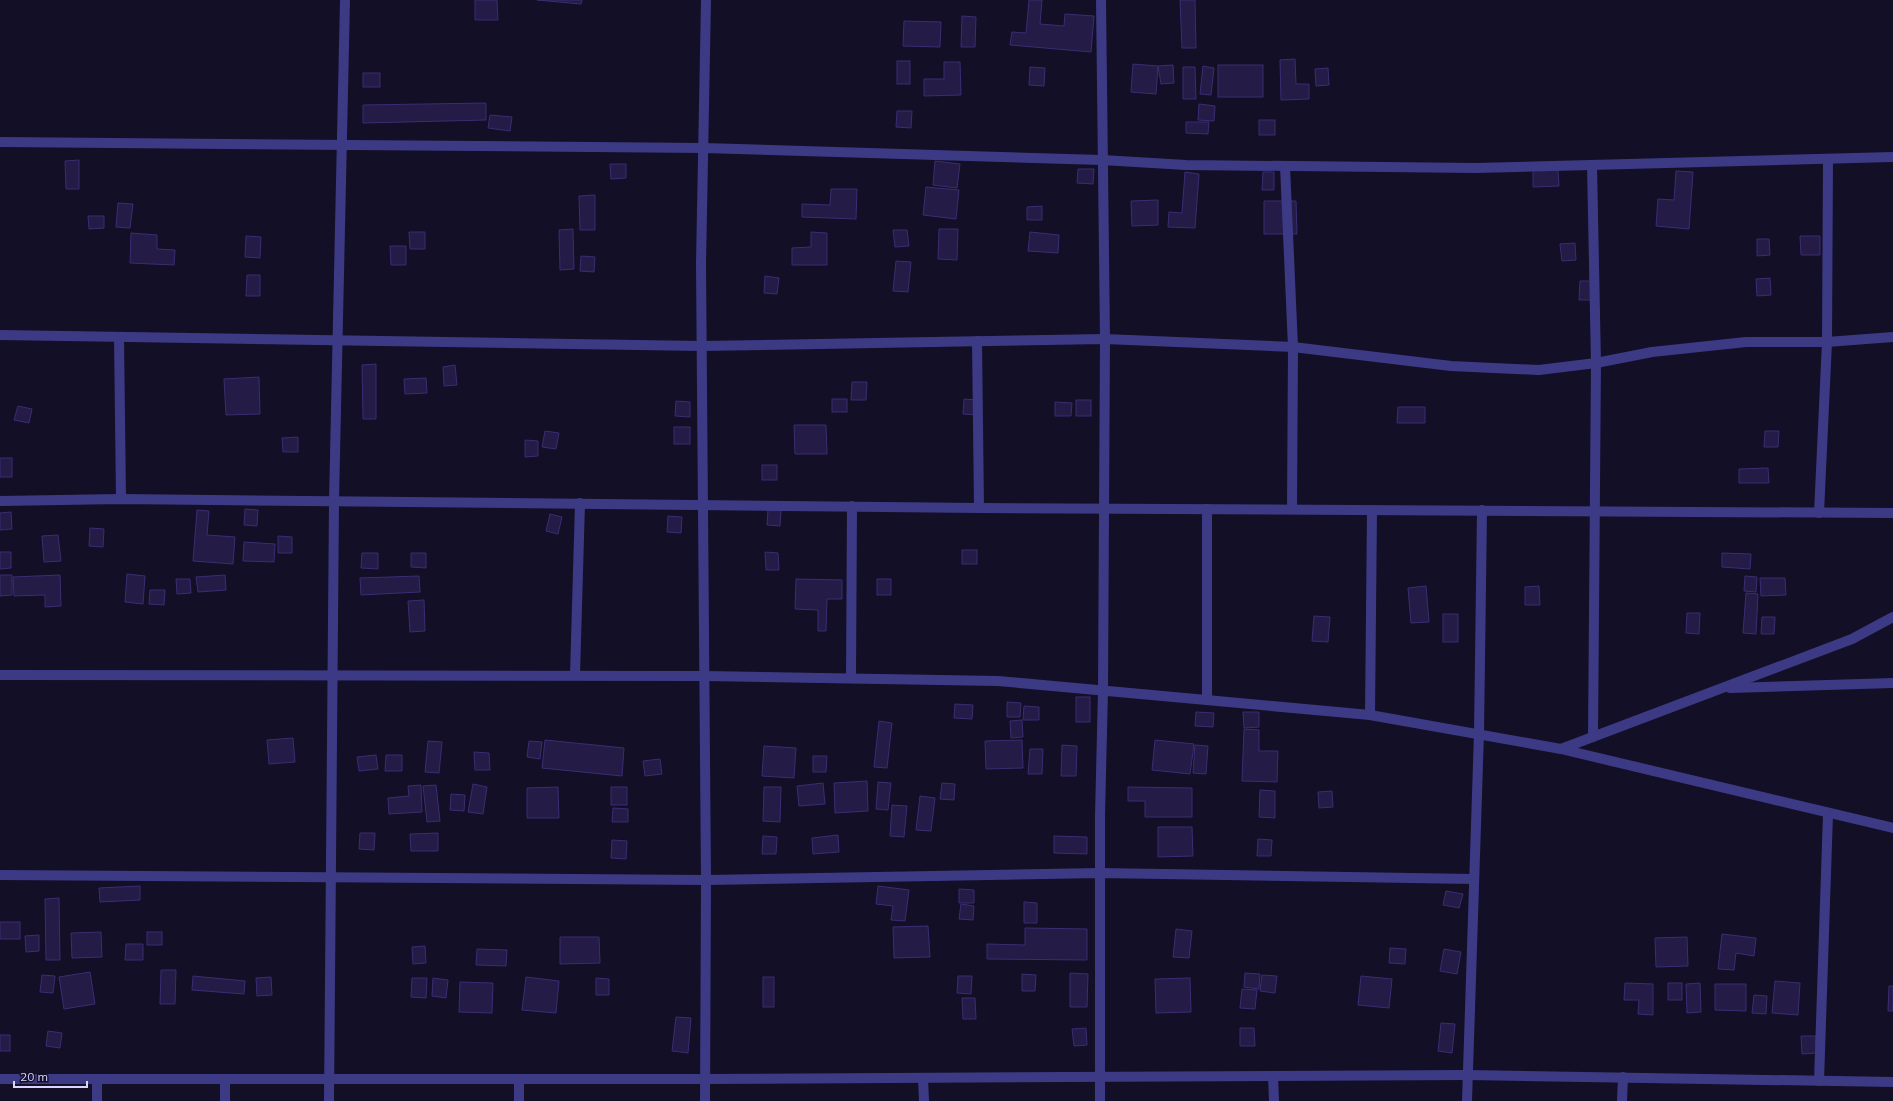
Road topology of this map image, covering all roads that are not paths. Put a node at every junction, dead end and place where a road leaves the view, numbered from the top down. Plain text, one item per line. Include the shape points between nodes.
1 (345, 0) edge
2 (706, 0) edge
3 (1101, 0) edge
4 (0, 142) edge
5 (341, 145) junction
6 (703, 148) junction
7 (1893, 157) edge
8 (1828, 159) junction
9 (1102, 160) junction
10 (1592, 165) junction
11 (1284, 166) junction
12 (0, 335) edge
13 (119, 337) junction
14 (1893, 337) edge
15 (1105, 339) junction
16 (336, 341) junction
17 (977, 341) junction
18 (1827, 342) junction
19 (701, 346) junction
20 (1293, 347) junction
21 (1596, 363) junction
22 (121, 499) junction
23 (0, 501) edge
24 (334, 501) junction
25 (580, 503) junction
26 (702, 504) junction
27 (852, 506) junction
28 (979, 508) junction
29 (1104, 508) junction
30 (1207, 508) junction
31 (1292, 509) junction
32 (1372, 510) junction
33 (1482, 510) junction
34 (1595, 511) junction
35 (1819, 513) junction
36 (1893, 513) edge
37 (1893, 617) edge
38 (331, 674) junction
39 (0, 675) edge
40 (575, 675) junction
41 (704, 676) junction
42 (851, 678) junction
43 (1893, 683) edge
44 (1722, 688) junction
45 (1103, 690) junction
46 (1207, 700) junction
47 (1370, 715) junction
48 (1479, 733) junction
49 (1593, 737) junction
50 (1561, 749) junction
51 (1828, 814) junction
52 (1893, 828) edge
53 (1100, 874) junction
54 (0, 875) edge
55 (330, 879) junction
56 (1474, 879) junction
57 (706, 880) junction
58 (1468, 1075) junction
59 (1100, 1076) junction
60 (1273, 1076) junction
61 (1623, 1077) junction
62 (923, 1078) junction
63 (0, 1079) edge
64 (97, 1079) junction
65 (705, 1079) junction
66 (225, 1080) junction
67 (329, 1080) junction
68 (519, 1080) junction
69 (1819, 1081) junction
70 (1893, 1082) edge
71 (97, 1101) edge
72 (225, 1101) edge
73 (329, 1101) edge
74 (519, 1101) edge
75 (705, 1101) edge
76 (924, 1101) edge
77 (1100, 1101) edge
78 (1274, 1101) edge
79 (1467, 1101) edge
80 (1622, 1101) edge

1 - 5 street
2 - 6 street
3 - 9 street
4 - 5 street
5 - 6 street
5 - 16 street
6 - 9 street
6 - 19 street
7 - 8 street
8 - 10 street
8 - 18 street
9 - 11 street via 1186,165
9 - 15 street
10 - 11 street via 1476,168
10 - 21 street
11 - 20 street
12 - 13 street
13 - 16 street
13 - 22 street
14 - 18 street
15 - 17 street
15 - 20 street
15 - 29 street
16 - 19 street
16 - 24 street
17 - 19 street
17 - 28 street
18 - 21 street via 1746,342 1652,352
18 - 35 street
19 - 26 street
20 - 21 street via 1451,366 1539,370
20 - 31 street
21 - 34 street
22 - 23 street
22 - 24 street
24 - 25 street
24 - 38 street
25 - 26 street
25 - 40 street
26 - 27 street
26 - 41 street
27 - 28 street
27 - 42 street
28 - 29 street
29 - 30 street
29 - 45 street
30 - 31 street
30 - 46 street
31 - 32 street
32 - 33 street
32 - 47 street
33 - 34 street
33 - 48 street
34 - 35 street
34 - 49 street
35 - 36 street
37 - 44 street via 1852,639
38 - 39 street
38 - 40 street
38 - 55 street
40 - 41 street
41 - 42 street
41 - 57 street
42 - 45 street via 998,681
43 - 44 street
44 - 49 street
45 - 46 street
45 - 53 street
46 - 47 street
47 - 48 street
48 - 50 street
48 - 56 street
49 - 50 street
50 - 51 street
51 - 52 street
51 - 69 street
53 - 56 street
53 - 57 street
53 - 59 street
54 - 55 street
55 - 57 street
55 - 67 street
56 - 58 street
57 - 65 street
58 - 60 street
58 - 61 street
58 - 79 street
59 - 60 street
59 - 62 street
59 - 77 street
60 - 78 street
61 - 69 street
61 - 80 street
62 - 65 street
62 - 76 street
63 - 64 street
64 - 66 street
64 - 71 street
65 - 68 street
65 - 75 street
66 - 67 street
66 - 72 street
67 - 68 street
67 - 73 street
68 - 74 street
69 - 70 street

